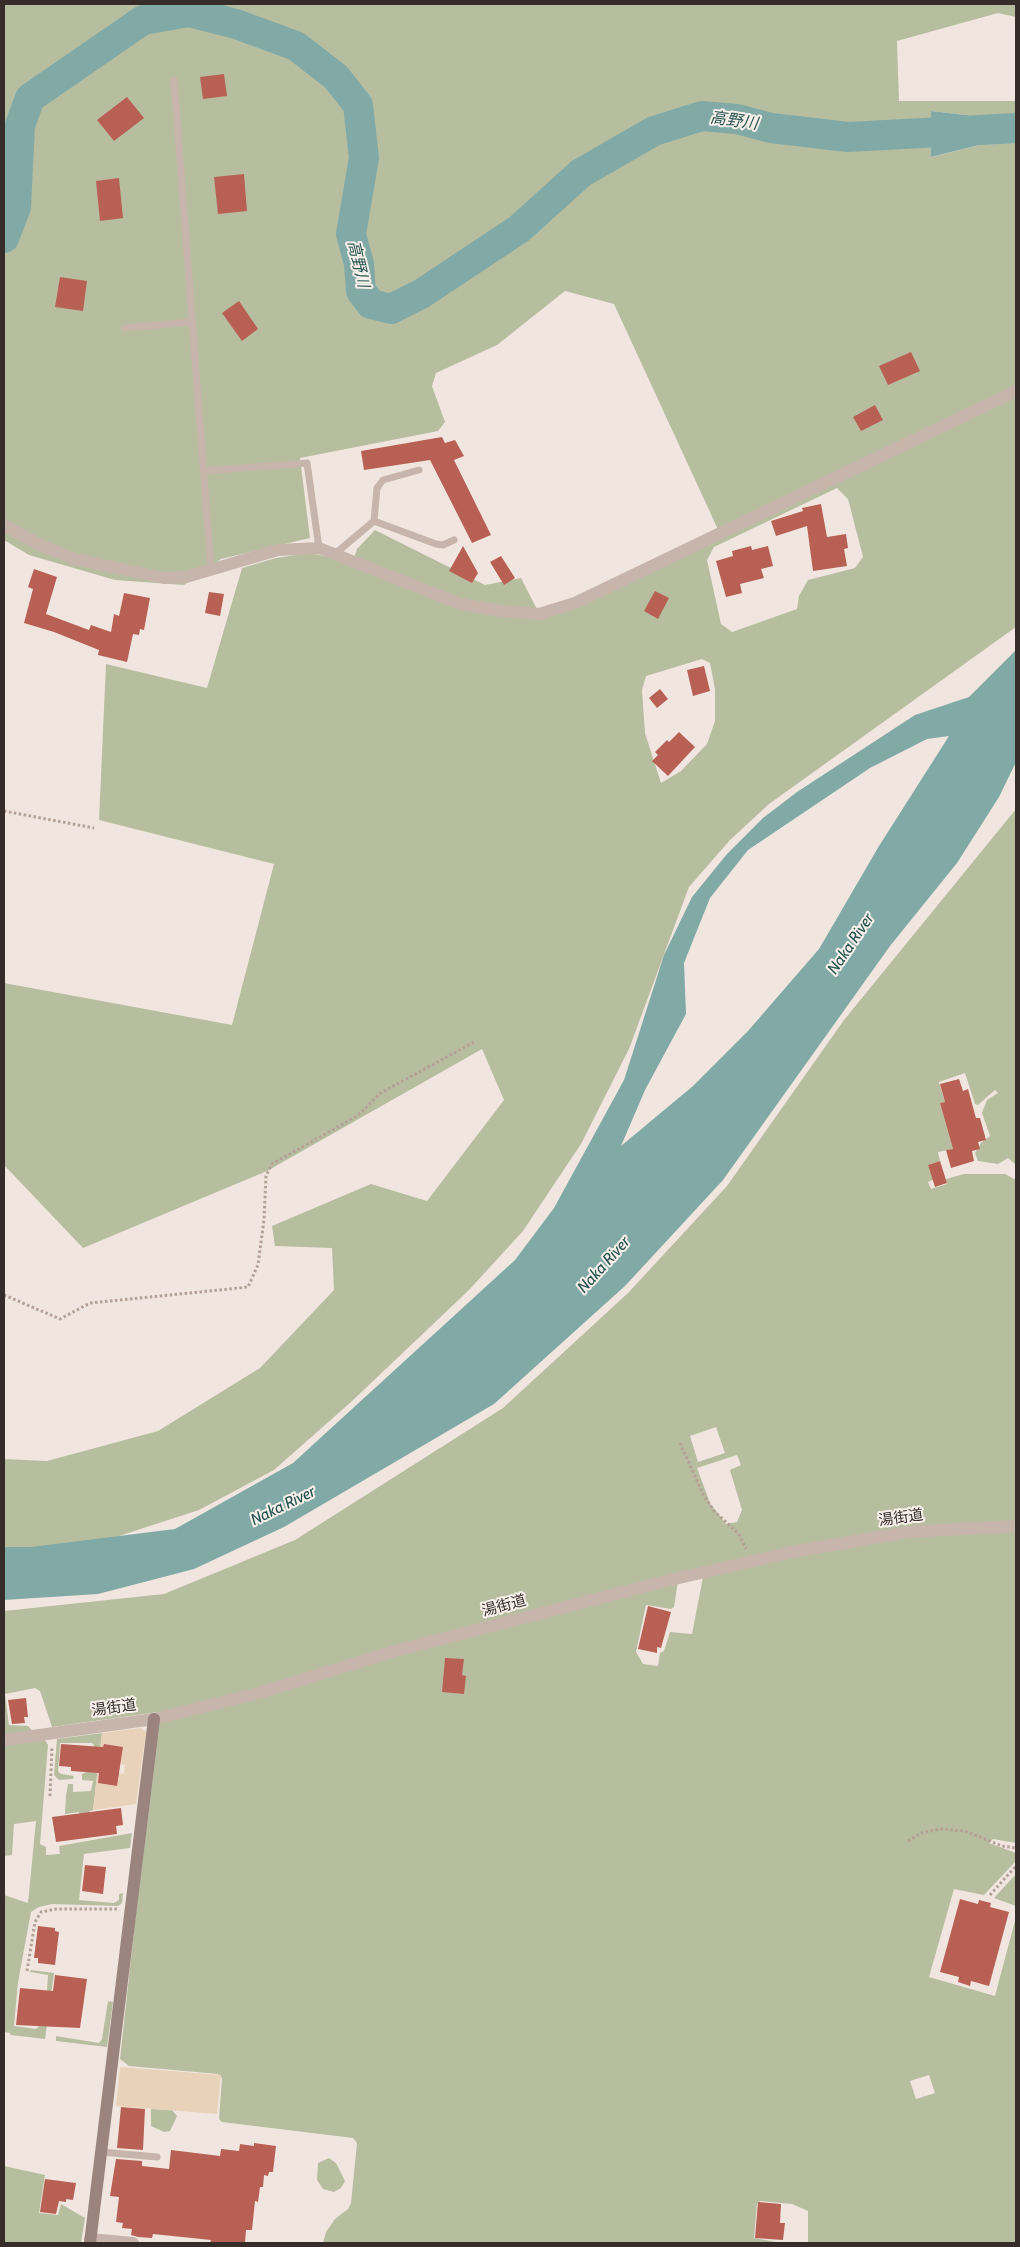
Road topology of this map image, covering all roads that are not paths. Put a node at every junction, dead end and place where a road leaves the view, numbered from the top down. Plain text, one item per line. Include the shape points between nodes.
1 (174, 80) dead end
2 (192, 322) junction
3 (124, 328) dead end
4 (1016, 391) edge
5 (419, 470) dead end
6 (203, 471) junction
7 (374, 521) junction
8 (4, 525) edge
9 (454, 540) dead end
10 (319, 548) junction
11 (336, 553) junction
12 (211, 570) junction
13 (1016, 1526) edge
14 (154, 1719) junction
15 (4, 1740) edge
16 (101, 2152) junction
17 (157, 2157) dead end
18 (90, 2241) edge
19 (133, 2243) edge

1 - 2 lane
2 - 3 lane
2 - 6 lane
4 - 11 street via 575,603 539,614 460,604
5 - 7 lane via 383,480 377,488
6 - 10 lane via 307,463
6 - 12 lane
7 - 9 lane via 436,544
7 - 11 lane
8 - 12 street via 42,546 75,559 124,571 164,578
10 - 11 street
10 - 12 street via 278,550
13 - 14 street, 湯街道 via 908,1532 749,1562 415,1646 259,1693
14 - 15 street, 湯街道
14 - 16 street
16 - 17 lane
16 - 18 street
18 - 19 street

